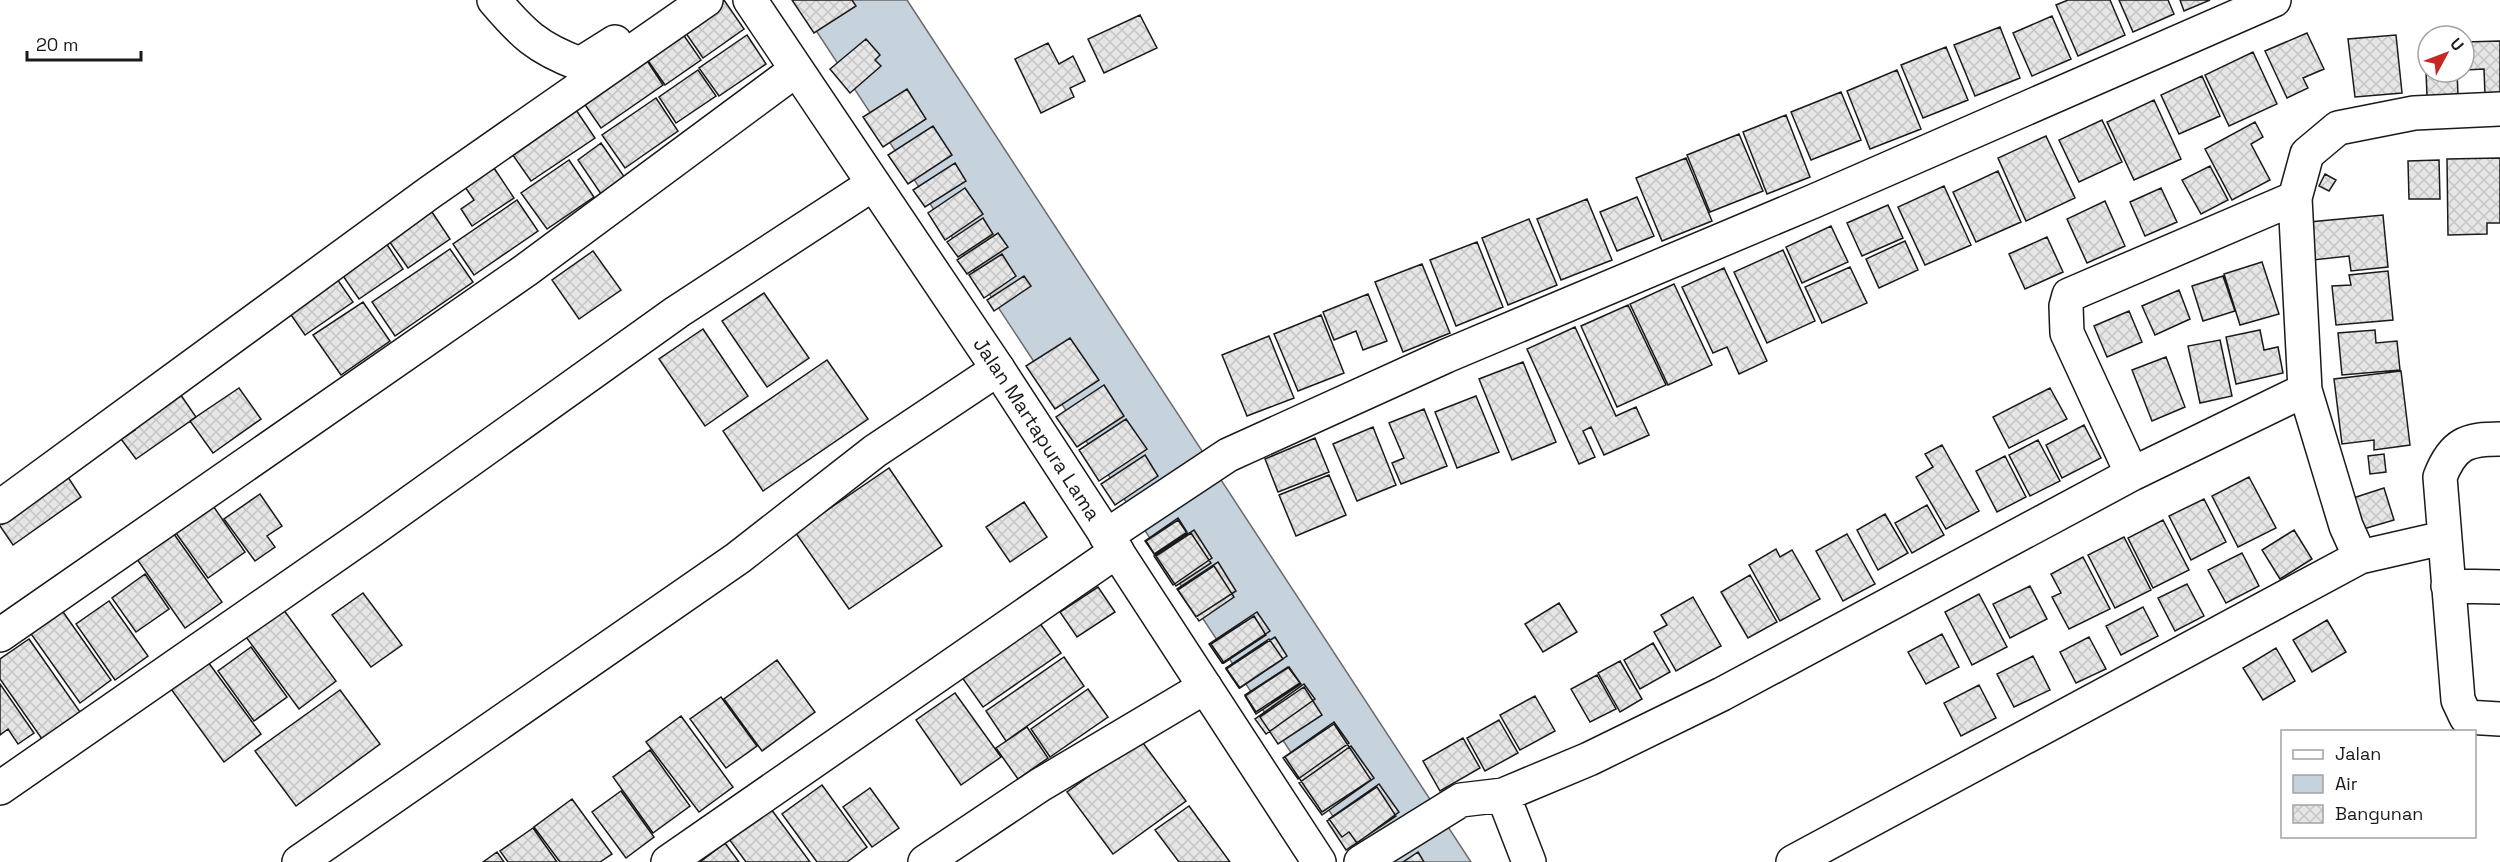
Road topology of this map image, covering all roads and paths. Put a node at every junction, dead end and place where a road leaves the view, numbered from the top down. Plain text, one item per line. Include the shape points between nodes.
1 (494, 0) edge
2 (683, 0) edge
3 (706, 0) edge
4 (750, 0) edge
5 (2274, 0) edge
6 (796, 70) junction
7 (2500, 109) edge
8 (873, 184) junction
9 (2295, 198) junction
10 (998, 369) junction
11 (2305, 390) junction
12 (2500, 439) edge
13 (2132, 474) junction
14 (0, 507) edge
15 (1115, 537) junction
16 (2443, 538) junction
17 (2360, 557) junction
18 (2448, 586) junction
19 (2500, 587) edge
20 (0, 635) edge
21 (1205, 687) junction
22 (2500, 719) edge
23 (0, 788) edge
24 (1503, 795) junction
25 (299, 862) edge
26 (668, 862) edge
27 (925, 862) edge
28 (1319, 862) edge
29 (1361, 862) edge
30 (1529, 862) edge
31 (1793, 862) edge

1 - 2 street via 517,27 548,52 580,64
3 - 14 street via 429,193
4 - 6 street, Jalan Martapura Lama
5 - 15 street via 1446,356 1228,455
6 - 8 street, Jalan Martapura Lama
6 - 20 street via 526,270
7 - 9 street via 2414,113 2338,128 2307,154
8 - 10 street, Jalan Martapura Lama
8 - 23 street via 677,312
9 - 11 street
9 - 13 street via 2069,295 2067,333
10 - 15 street, Jalan Martapura Lama
10 - 25 street via 875,451 738,558
11 - 13 street
11 - 17 street via 2346,526
12 - 16 street via 2473,439 2448,455 2440,477
13 - 24 street via 1722,694 1589,759
15 - 21 street, Jalan Martapura Lama
15 - 26 street
16 - 17 street
16 - 18 street
17 - 31 street
18 - 19 street
18 - 22 street via 2458,700 2466,717
21 - 27 street via 1040,785
21 - 28 street, Jalan Martapura Lama
24 - 29 street via 1461,800
24 - 30 street

